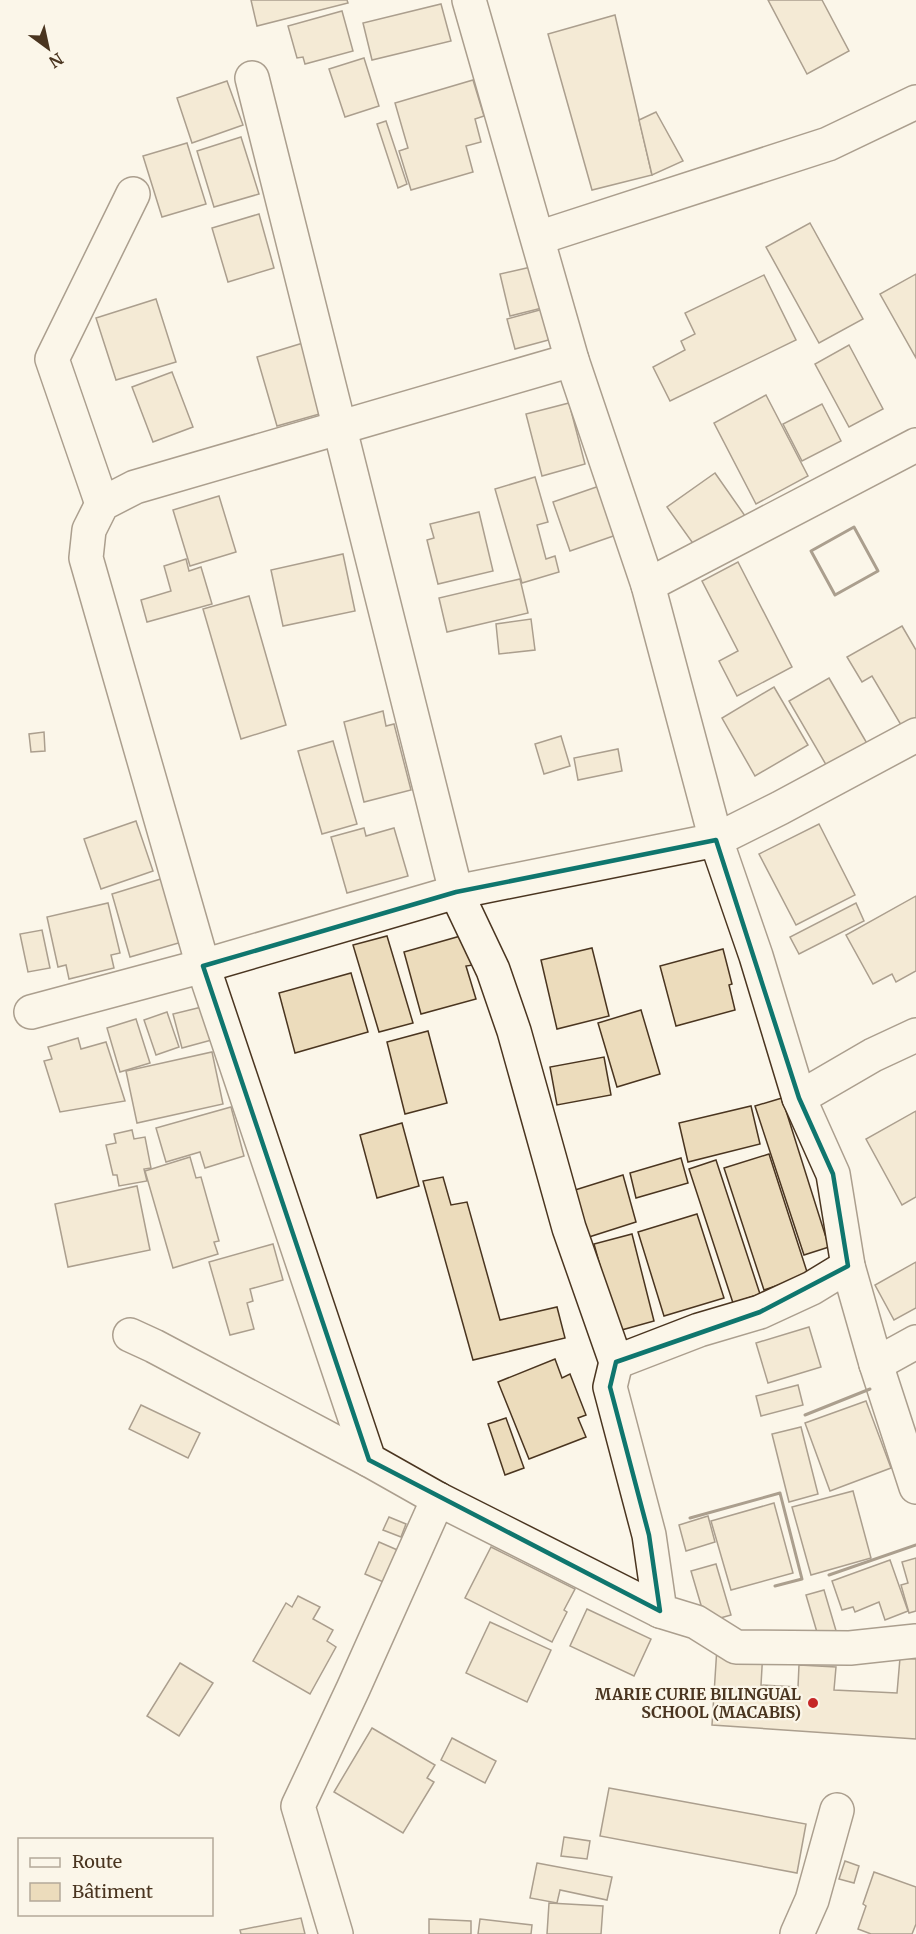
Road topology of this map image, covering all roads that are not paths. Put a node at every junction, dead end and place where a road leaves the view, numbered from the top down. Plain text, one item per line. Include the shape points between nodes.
1 (469, 0) edge
2 (252, 78) dead end
3 (916, 102) edge
4 (133, 194) dead end
5 (538, 238) junction
6 (572, 360) junction
7 (339, 428) junction
8 (916, 445) edge
9 (102, 504) junction
10 (648, 585) junction
11 (916, 735) edge
12 (716, 840) junction
13 (456, 892) junction
14 (203, 966) junction
15 (32, 1012) dead end
16 (916, 1035) edge
17 (799, 1098) junction
18 (848, 1266) junction
19 (130, 1335) dead end
20 (916, 1342) edge
21 (616, 1362) junction
22 (876, 1364) junction
23 (369, 1460) junction
24 (916, 1487) edge
25 (438, 1499) junction
26 (660, 1611) junction
27 (916, 1641) edge
28 (837, 1810) dead end
29 (336, 1934) edge
30 (797, 1934) edge

1 - 5 street
2 - 7 street
3 - 5 street via 828,144
4 - 9 street via 52,359
5 - 6 street
6 - 7 street
6 - 10 street
7 - 9 street via 135,487
7 - 13 street
8 - 10 street
9 - 14 street via 89,530 86,558
10 - 12 street
11 - 12 street
12 - 13 street
12 - 17 street
13 - 14 street
13 - 21 street via 493,970 514,1031 569,1228
14 - 15 street
14 - 23 street
16 - 17 street
17 - 18 street via 833,1174
18 - 21 street via 760,1312 699,1330
18 - 22 street
19 - 23 street
20 - 22 street
21 - 26 street via 610,1387 649,1535
22 - 24 street
23 - 25 street
25 - 26 street
25 - 29 street via 298,1806
26 - 27 street via 696,1622 736,1647 850,1648
28 - 30 street via 812,1900

